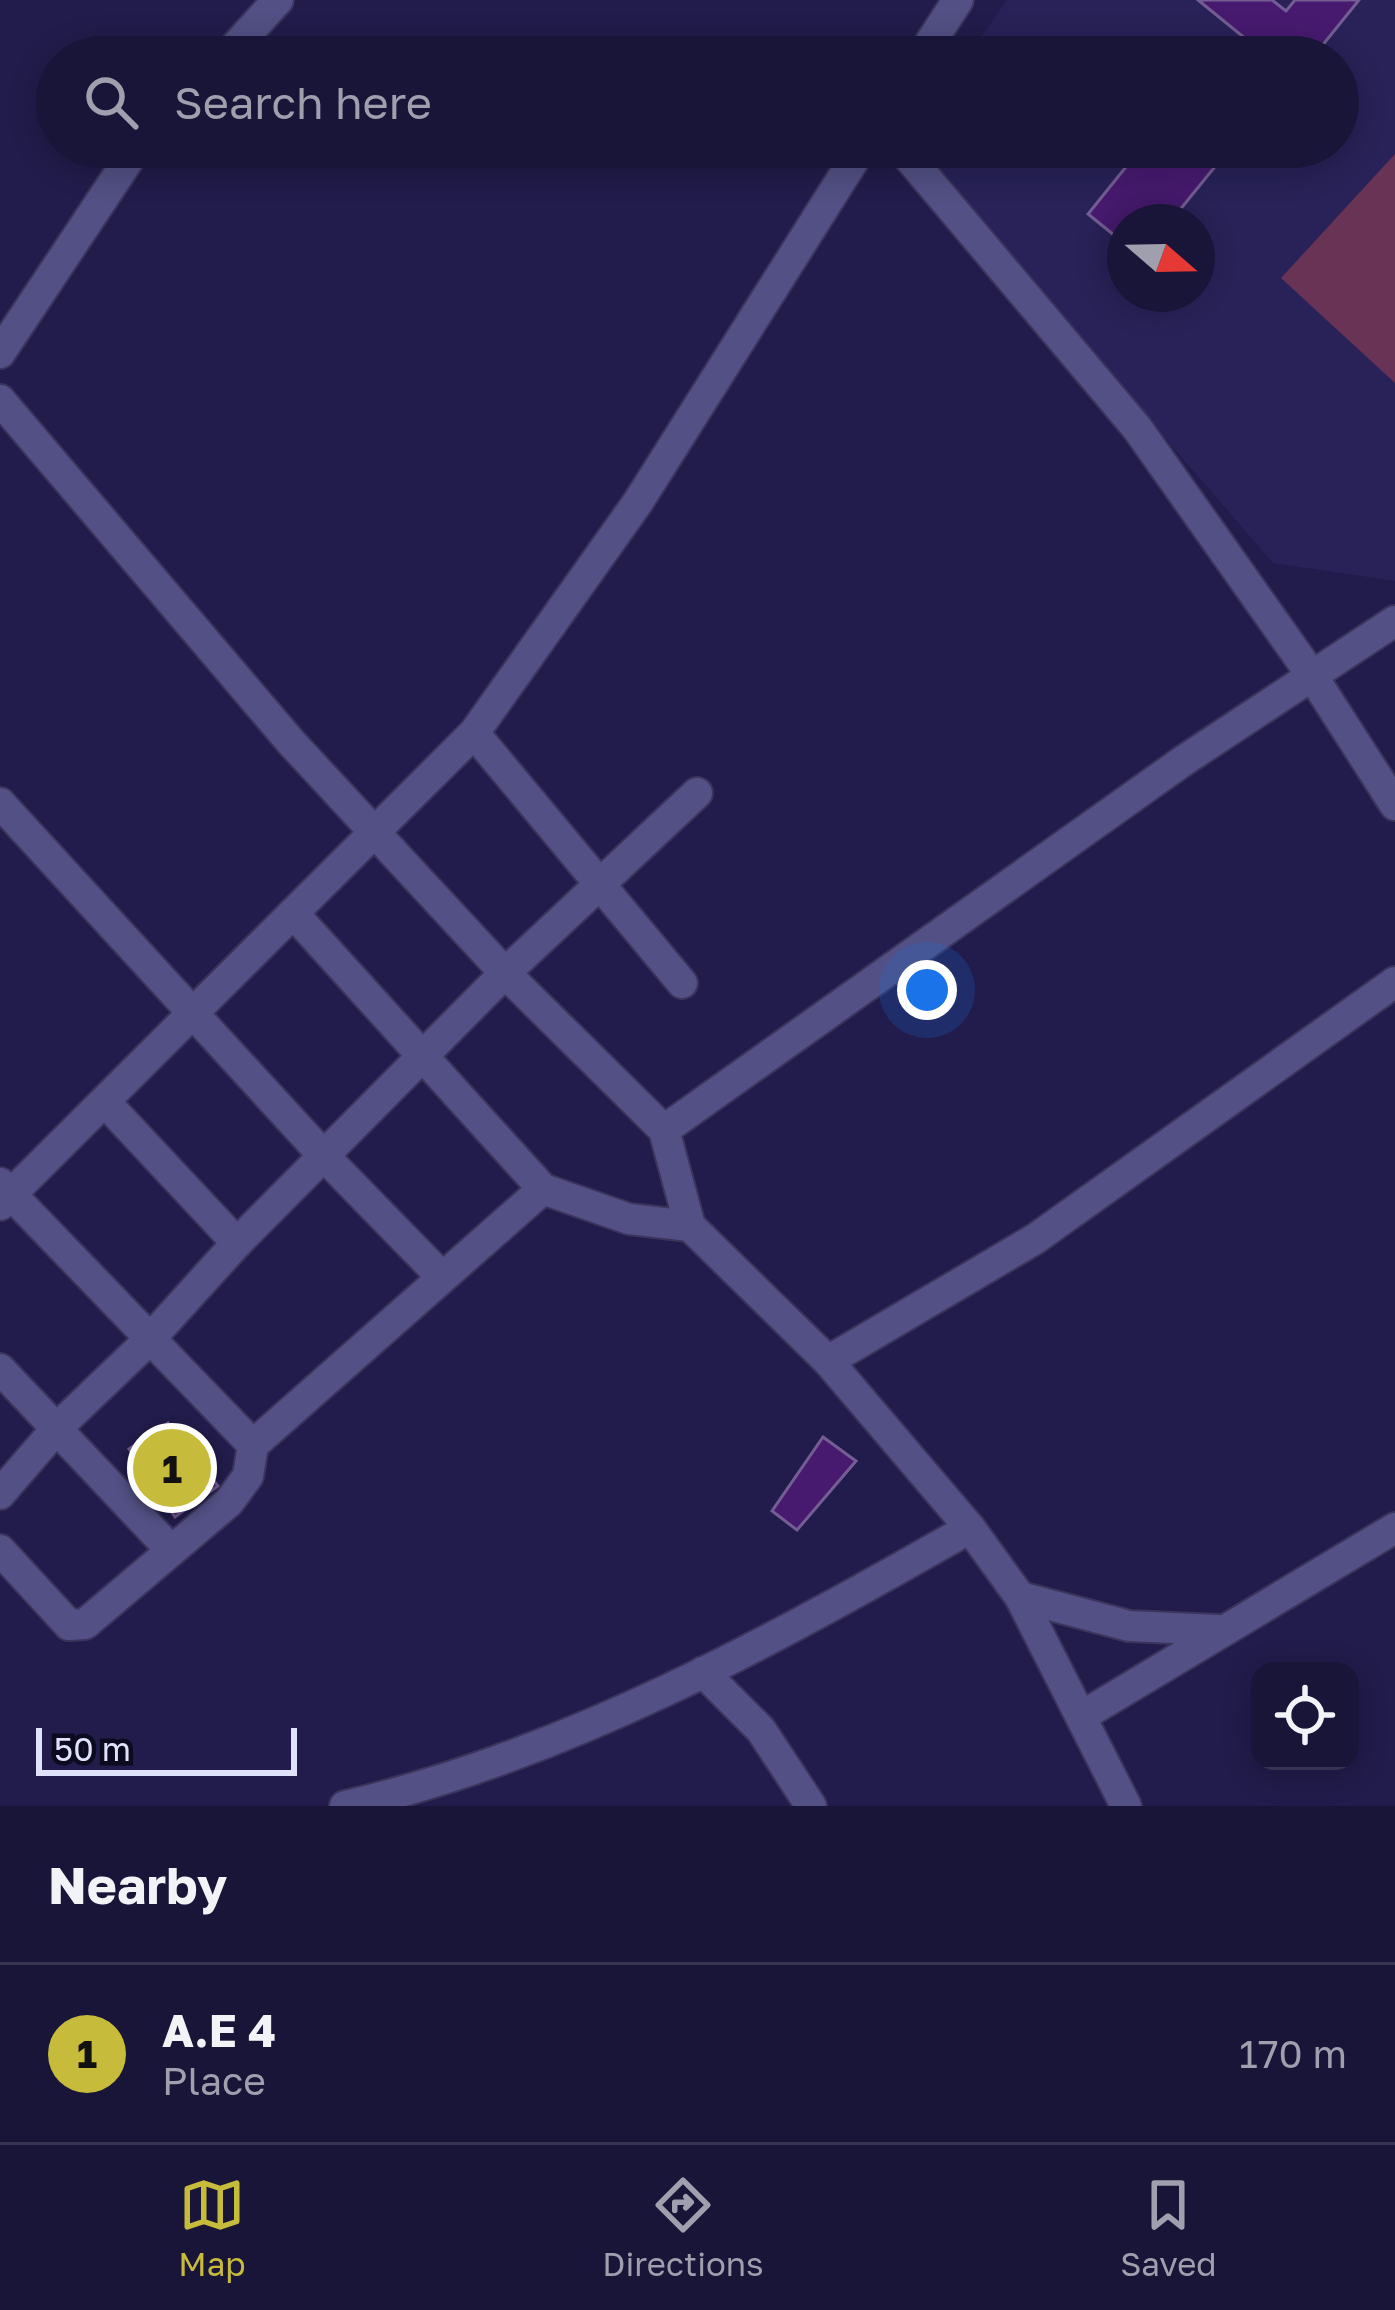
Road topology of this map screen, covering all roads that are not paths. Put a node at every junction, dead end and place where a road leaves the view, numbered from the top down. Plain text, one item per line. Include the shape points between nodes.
1 (278, 0) edge
2 (958, 0) edge
3 (245, 36) edge
4 (935, 36) edge
5 (123, 168) edge
6 (849, 168) edge
7 (918, 168) edge
8 (0, 353) edge
9 (0, 400) edge
10 (1395, 621) edge
11 (1313, 677) junction
12 (474, 733) junction
13 (697, 793) dead end
14 (0, 803) edge
15 (1395, 805) edge
16 (375, 833) junction
17 (597, 881) junction
18 (293, 913) junction
19 (505, 974) junction
20 (1395, 982) edge
21 (682, 983) dead end
22 (193, 1012) junction
23 (424, 1055) junction
24 (106, 1103) junction
25 (664, 1130) junction
26 (324, 1156) junction
27 (543, 1189) junction
28 (4, 1194) edge
29 (690, 1226) junction
30 (237, 1243) junction
31 (441, 1276) junction
32 (150, 1339) junction
33 (828, 1361) junction
34 (0, 1369) edge
35 (57, 1428) junction
36 (253, 1444) junction
37 (0, 1494) edge
38 (970, 1528) junction
39 (1395, 1528) edge
40 (0, 1550) edge
41 (171, 1550) junction
42 (1020, 1597) junction
43 (1228, 1630) junction
44 (703, 1672) junction
45 (1082, 1716) junction
46 (401, 1802) edge
47 (345, 1806) edge
48 (811, 1806) edge
49 (1126, 1806) edge

1 - 3 street
2 - 4 street
5 - 8 street
6 - 12 street via 565,613
7 - 11 street via 1137,428
9 - 16 street
10 - 11 street
11 - 15 street
11 - 25 street
12 - 16 street
12 - 17 street
13 - 17 street
14 - 22 street
16 - 18 street
16 - 19 street
17 - 19 street
17 - 21 street
18 - 22 street
18 - 23 street
19 - 23 street
19 - 25 street
20 - 33 street via 1035,1239
22 - 24 street
22 - 26 street
23 - 26 street
23 - 27 street
24 - 28 street
24 - 30 street
25 - 29 street
26 - 30 street
26 - 31 street
27 - 29 street via 629,1219
27 - 31 street
28 - 32 street
29 - 33 street
30 - 32 street
31 - 36 street
32 - 35 street
32 - 36 street
33 - 38 street
34 - 35 street
35 - 37 street
35 - 41 street
36 - 41 street via 248,1476 229,1502
38 - 42 street
38 - 44 street
39 - 43 street
40 - 41 street via 78,1626
42 - 43 street via 1129,1625
42 - 45 street
43 - 45 street
44 - 46 street
44 - 48 street via 761,1730
45 - 49 street
46 - 47 street

